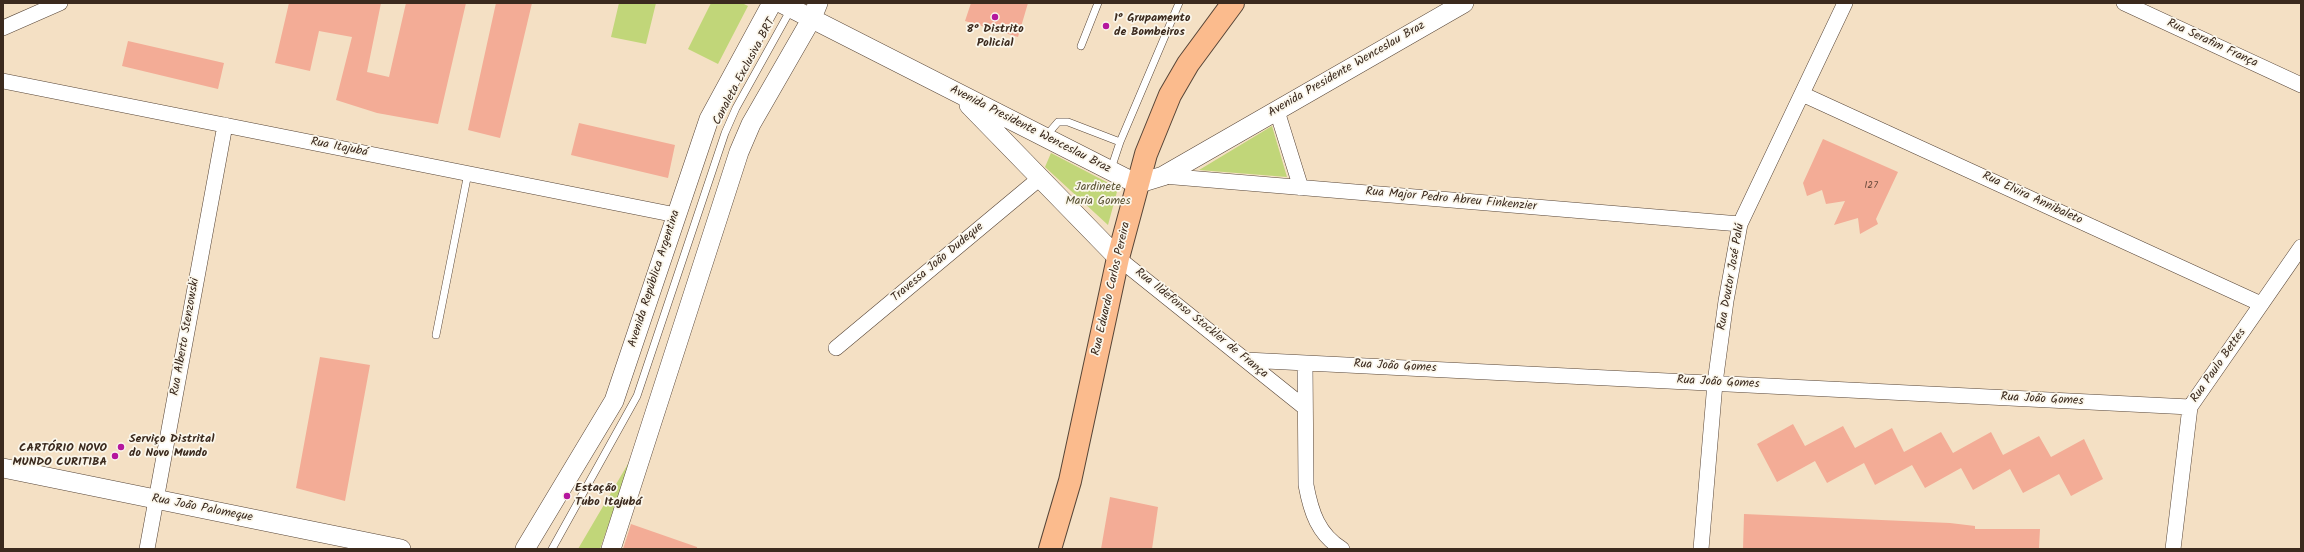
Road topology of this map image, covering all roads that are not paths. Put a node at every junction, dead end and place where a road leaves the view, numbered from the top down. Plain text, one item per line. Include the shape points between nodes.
1 (60, 3) edge
2 (772, 3) edge
3 (1098, 3) edge
4 (1179, 3) edge
5 (1233, 3) edge
6 (1464, 3) edge
7 (1845, 3) edge
8 (2124, 3) edge
9 (789, 5) edge
10 (815, 11) edge
11 (3, 28) edge
12 (1081, 46) dead end
13 (3, 81) edge
14 (2301, 85) edge
15 (959, 94) junction
16 (1802, 94) junction
17 (1277, 111) junction
18 (225, 125) junction
19 (1045, 138) junction
20 (1120, 142) junction
21 (1111, 171) junction
22 (468, 173) junction
23 (1162, 176) junction
24 (1040, 178) junction
25 (1137, 184) junction
26 (1301, 188) junction
27 (676, 215) junction
28 (1740, 224) junction
29 (2301, 247) edge
30 (1118, 258) junction
31 (2261, 304) junction
32 (436, 335) dead end
33 (836, 348) dead end
34 (1246, 360) junction
35 (1305, 363) junction
36 (1715, 383) junction
37 (1304, 406) junction
38 (2190, 407) junction
39 (3, 468) edge
40 (156, 499) junction
41 (147, 549) edge
42 (401, 549) edge
43 (525, 549) edge
44 (552, 549) edge
45 (611, 549) edge
46 (1050, 549) edge
47 (1342, 549) edge
48 (1701, 549) edge
49 (2173, 549) edge

1 - 11 street
2 - 27 street, Avenida República Argentina via 709,120
3 - 12 lane
4 - 20 lane
5 - 25 main road, Rua Eduardo Carlos Pereira via 1207,36 1170,95 1148,148
6 - 17 street, Avenida Presidente Wenceslau Braz
7 - 16 street, Rua Doutor José Palú
8 - 14 street, Rua Serafim França
9 - 10 street, Avenida Presidente Wenceslau Braz
9 - 44 lane, Canaleta Exclusiva BRT via 725,133 637,396
10 - 15 street, Avenida Presidente Wenceslau Braz
10 - 45 street via 751,124 739,152
13 - 18 street, Rua Itajubá
15 - 19 street, Avenida Presidente Wenceslau Braz
15 - 24 street, Rua Ildefonso Stockler de França
16 - 28 street, Rua Doutor José Palú
16 - 31 street, Rua Elvira Annibaleto
17 - 23 street, Avenida Presidente Wenceslau Braz
17 - 26 street
18 - 22 street, Rua Itajubá
18 - 40 street, Rua Alberto Stenzowski
19 - 20 lane via 1058,122 1068,122
19 - 21 street, Avenida Presidente Wenceslau Braz
20 - 21 lane
21 - 25 street, Avenida Presidente Wenceslau Braz
22 - 27 street, Rua Itajubá
22 - 32 lane
23 - 25 street, Avenida Presidente Wenceslau Braz
23 - 26 street, Rua Major Pedro Abreu Finkenzier
24 - 30 street, Rua Ildefonso Stockler de França
24 - 33 street, Travessa João Dudeque
25 - 30 main road, Rua Eduardo Carlos Pereira
26 - 28 street, Rua Major Pedro Abreu Finkenzier
27 - 43 street, Avenida República Argentina via 614,401
28 - 36 street, Rua Doutor José Palú
29 - 31 street, Rua Paulo Bettes
30 - 34 street, Rua Ildefonso Stockler de França
30 - 46 main road, Rua Eduardo Carlos Pereira via 1070,481
31 - 38 street, Rua Paulo Bettes
34 - 35 street, Rua João Gomes
34 - 37 street, Rua Ildefonso Stockler de França
35 - 36 street, Rua João Gomes
35 - 37 street
36 - 38 street, Rua João Gomes
36 - 48 street, Rua Doutor José Palú
37 - 47 street via 1306,485 1309,504 1315,521 1325,535
38 - 49 street, Rua Paulo Bettes
39 - 40 street, Rua João Palomeque
40 - 41 street, Rua Alberto Stenzowski
40 - 42 street, Rua João Palomeque

